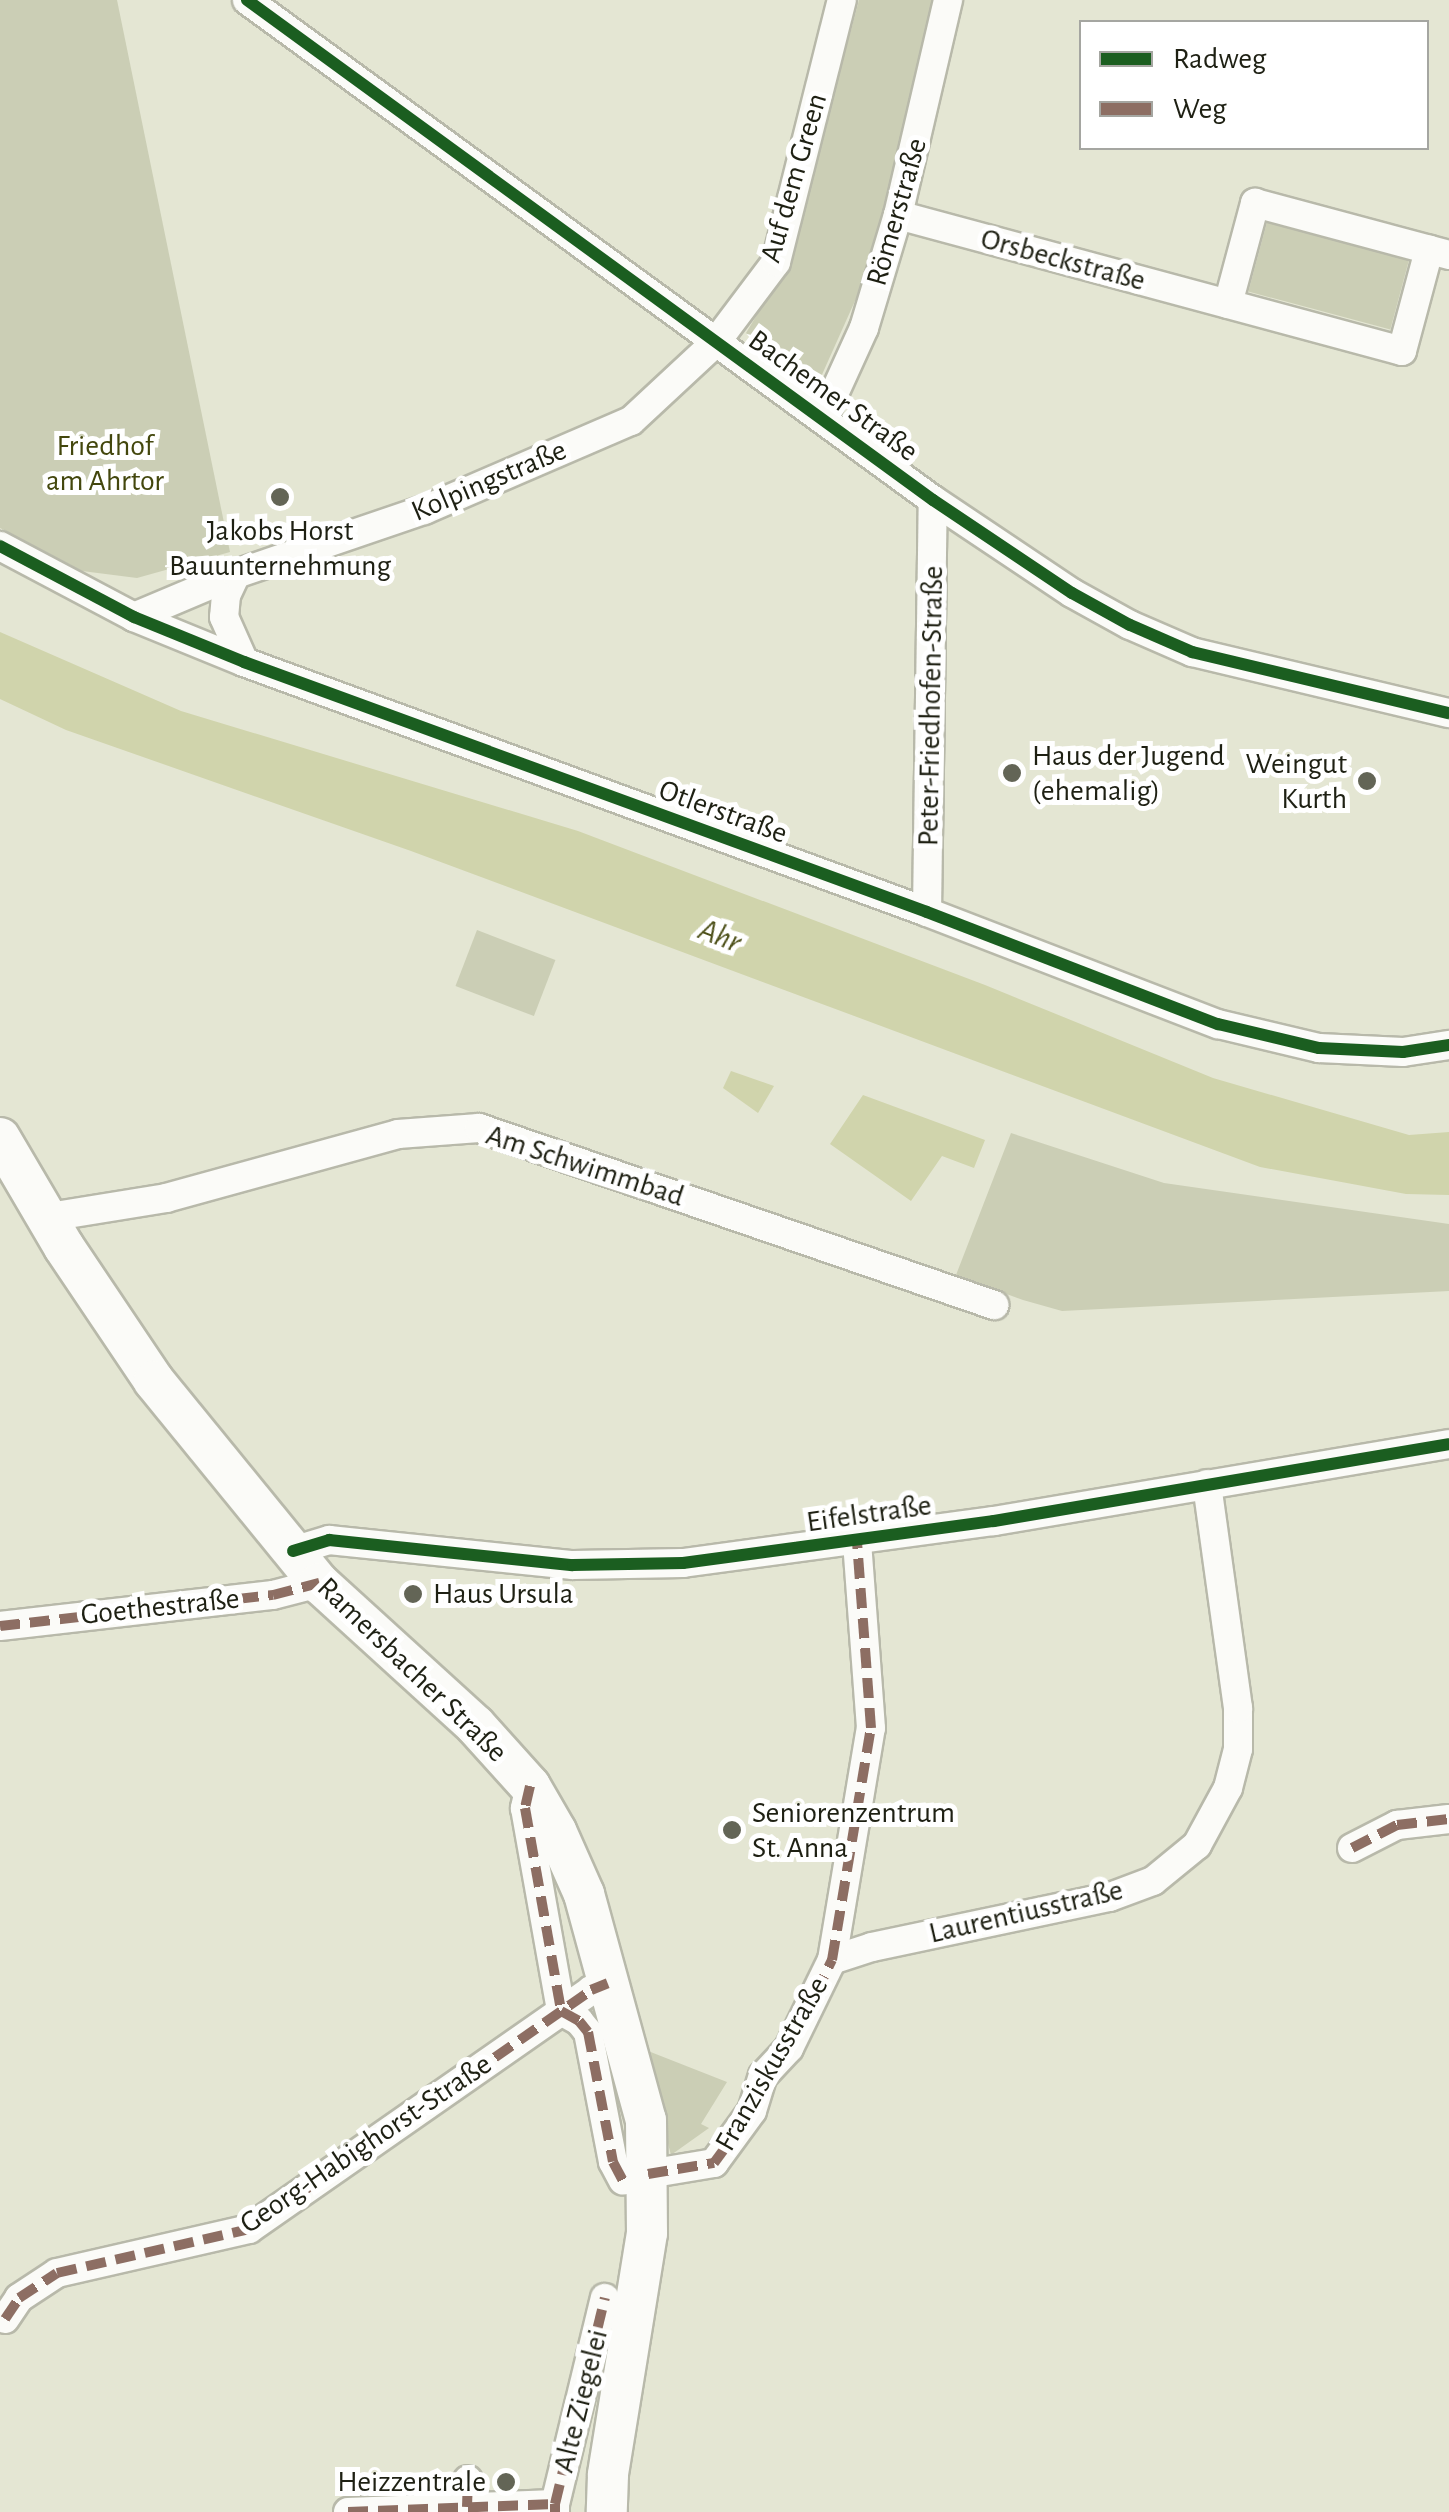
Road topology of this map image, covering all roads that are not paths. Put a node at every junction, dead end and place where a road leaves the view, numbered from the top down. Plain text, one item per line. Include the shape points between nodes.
1 (248, 0) edge
2 (842, 0) edge
3 (948, 0) edge
4 (898, 216) junction
5 (1439, 252) edge
6 (1228, 304) junction
7 (716, 342) junction
8 (823, 418) junction
9 (933, 500) junction
10 (0, 546) edge
11 (236, 574) junction
12 (134, 617) junction
13 (244, 662) junction
14 (1449, 713) edge
15 (928, 912) junction
16 (1449, 1045) edge
17 (0, 1138) edge
18 (26, 1196) edge
19 (994, 1305) dead end
20 (1449, 1444) edge
21 (1207, 1484) junction
22 (858, 1540) junction
23 (294, 1551) junction
24 (319, 1583) junction
25 (0, 1626) edge
26 (530, 1786) junction
27 (1449, 1819) edge
28 (1352, 1848) dead end
29 (832, 1960) junction
30 (608, 1983) junction
31 (561, 2011) junction
32 (635, 2177) junction
33 (606, 2298) dead end
34 (5, 2319) dead end
35 (555, 2508) edge
36 (348, 2512) edge
37 (607, 2512) edge

1 - 7 street, Bachemer Straße
2 - 7 street, Auf dem Green via 776,262
3 - 4 street, Römerstraße
4 - 6 street, Orsbeckstraße
4 - 8 street, Römerstraße via 864,328
5 - 6 street, Orsbeckstraße via 1402,351
5 - 6 street, Orsbeckstraße via 1255,203
7 - 8 street, Bachemer Straße
7 - 11 street, Kolpingstraße via 632,420 424,510
8 - 9 street, Bachemer Straße
9 - 14 street, Bachemer Straße via 1072,593 1176,646
9 - 15 street, Peter-Friedhofen-Straße
10 - 12 street, Otlerstraße
11 - 12 street, Kolpingstraße
11 - 13 street via 224,617
12 - 13 street, Otlerstraße
13 - 15 street, Otlerstraße
15 - 16 street, Otlerstraße via 1218,1024 1319,1048 1403,1052
17 - 18 main road, Ramersbacher Straße
18 - 19 street, Am Schwimmbad via 166,1198 398,1134 480,1128
18 - 23 main road, Ramersbacher Straße via 154,1381
20 - 21 street, Eifelstraße
21 - 22 street, Eifelstraße
21 - 29 street, Laurentiusstraße via 1238,1749 1228,1788 1197,1845 1153,1881 1110,1897
22 - 23 street, Eifelstraße via 665,1564 573,1565 329,1540
22 - 29 street, Franziskusstraße via 871,1728
23 - 24 main road, Ramersbacher Straße
24 - 25 street, Goethestraße via 273,1595
24 - 26 main road, Ramersbacher Straße via 475,1725
26 - 30 main road, Ramersbacher Straße via 584,1894
26 - 31 street via 525,1808
27 - 28 street via 1397,1825
29 - 32 street, Franziskusstraße via 789,2048 763,2076 752,2111 714,2163
30 - 31 street, Georg-Habighorst-Straße
30 - 32 main road, Ramersbacher Straße via 646,2120
31 - 32 street via 588,2032 614,2162
31 - 34 street, Georg-Habighorst-Straße via 249,2229 57,2272 19,2298
32 - 37 main road, Ramersbacher Straße via 647,2233
33 - 35 street, Alte Ziegelei
35 - 36 street, Alte Ziegelei via 468,2494

